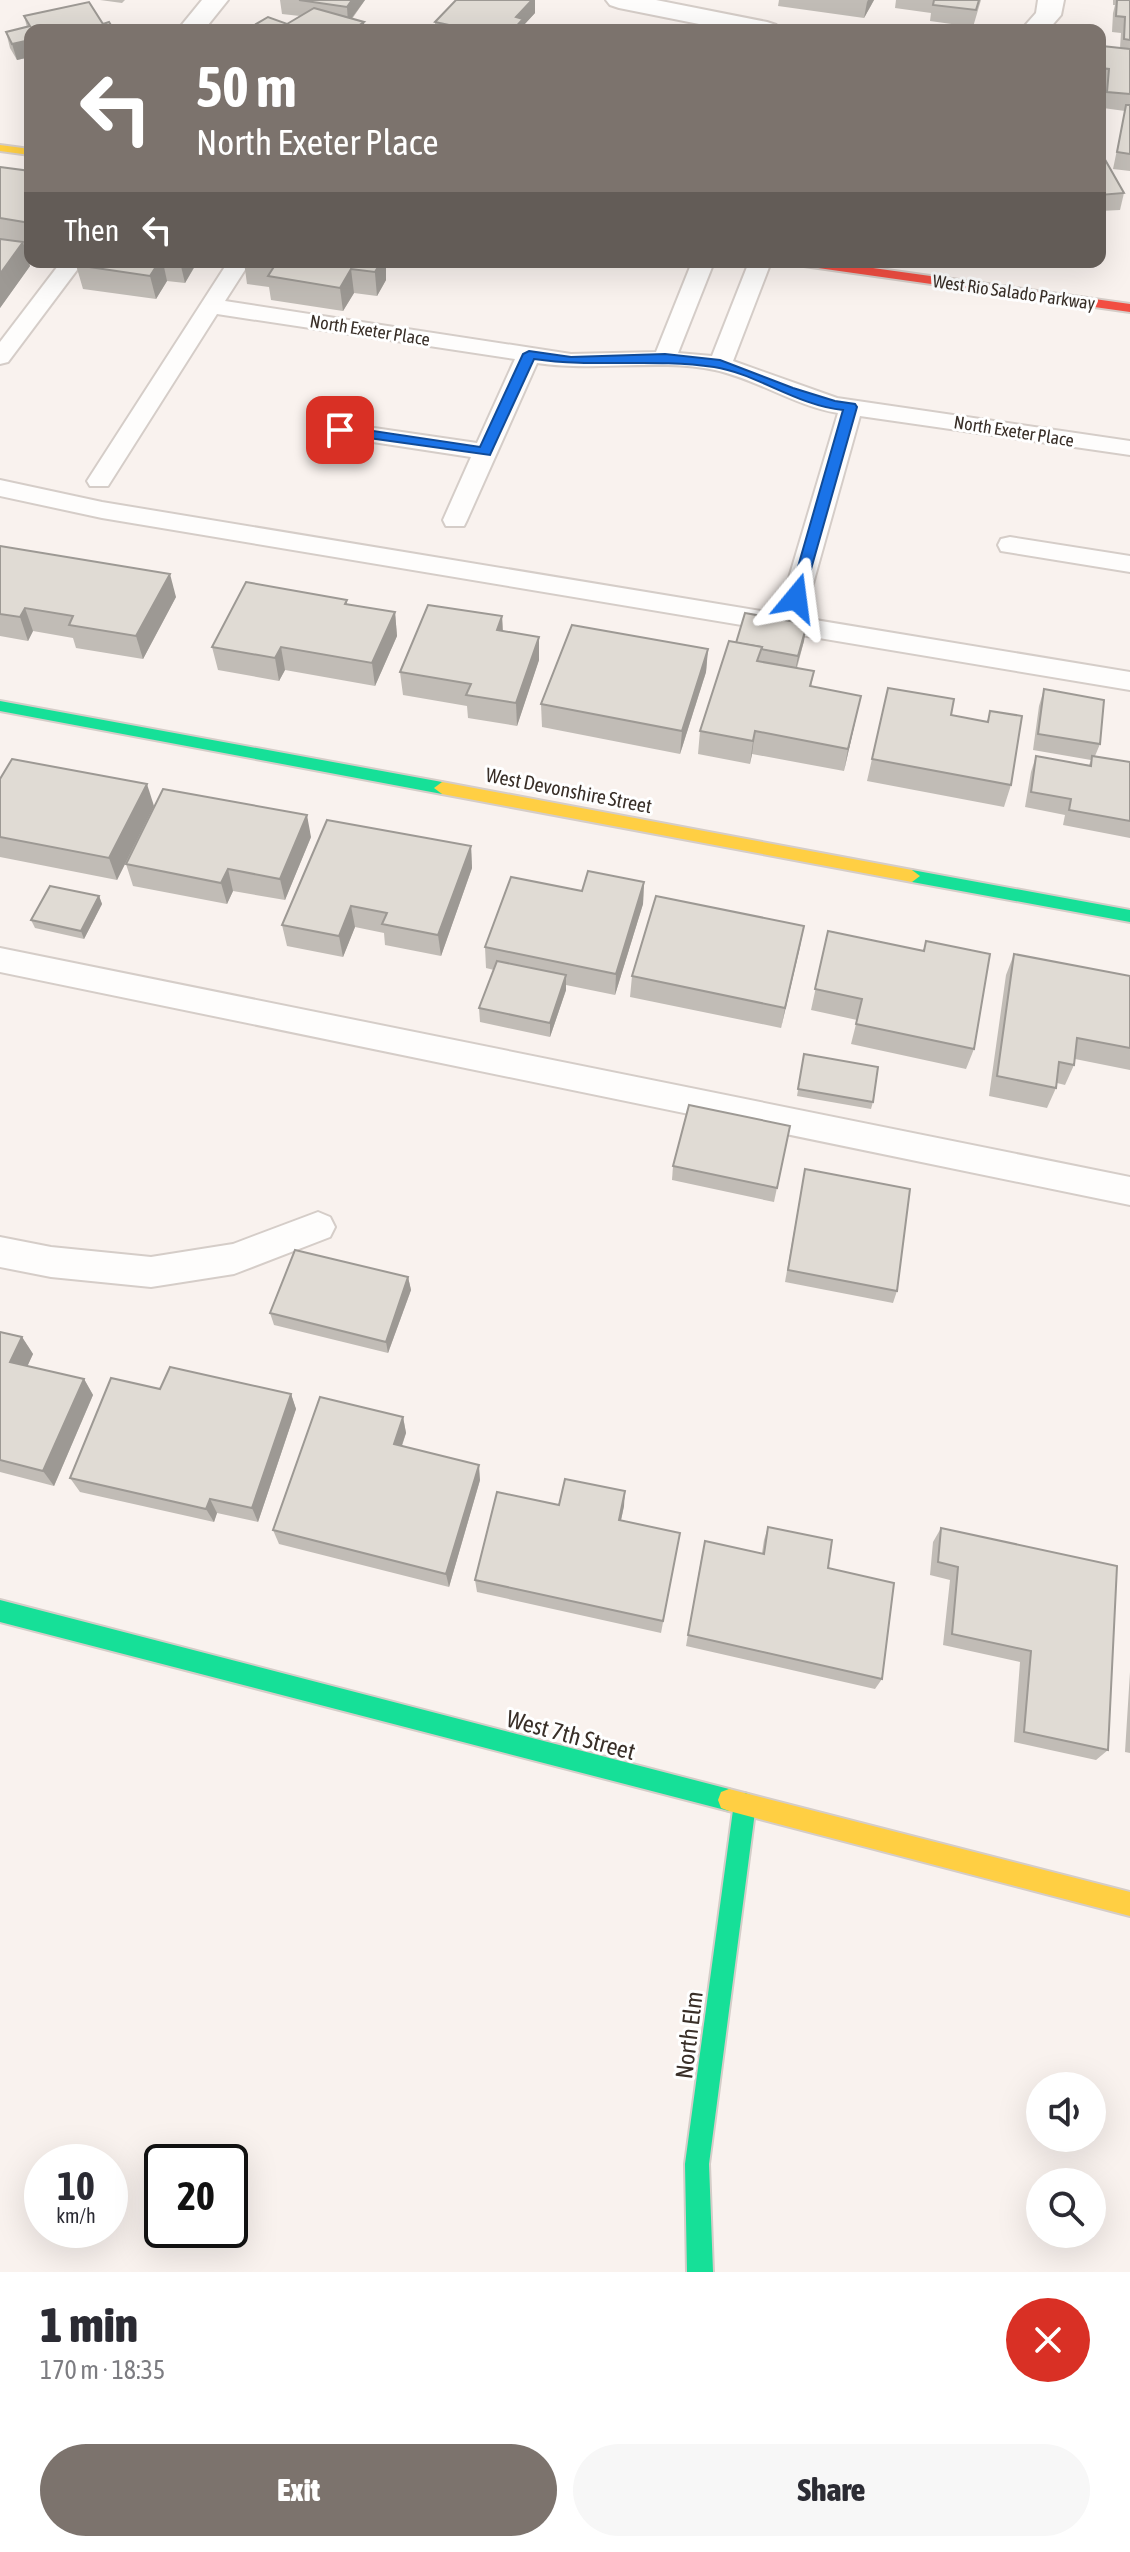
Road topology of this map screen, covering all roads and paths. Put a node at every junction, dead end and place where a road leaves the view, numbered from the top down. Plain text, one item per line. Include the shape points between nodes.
1 (215, 0) edge
2 (1051, 0) edge
3 (630, 10) edge
4 (195, 24) edge
5 (726, 24) edge
6 (1040, 24) edge
7 (0, 148) edge
8 (24, 151) edge
9 (67, 268) edge
10 (235, 268) edge
11 (701, 268) edge
12 (758, 268) edge
13 (847, 268) edge
14 (211, 306) junction
15 (1130, 308) edge
16 (529, 354) junction
17 (0, 357) edge
18 (665, 358) junction
19 (720, 364) junction
20 (851, 407) junction
21 (340, 430) dead end
22 (1130, 448) edge
23 (485, 452) junction
24 (99, 481) dead end
25 (0, 488) edge
26 (455, 520) dead end
27 (1010, 545) dead end
28 (1130, 564) edge
29 (796, 598) dead end
30 (1130, 681) edge
31 (0, 706) edge
32 (1130, 916) edge
33 (0, 960) edge
34 (1130, 1191) edge
35 (318, 1227) dead end
36 (0, 1252) edge
37 (0, 1611) edge
38 (745, 1804) junction
39 (1130, 1904) edge
40 (700, 2272) edge

1 - 4 street
2 - 6 street
3 - 5 street
7 - 8 street
9 - 17 lane
10 - 14 lane
11 - 18 lane
12 - 19 lane
13 - 15 street, West Rio Salado Parkway
14 - 16 lane, North Exeter Place
14 - 24 lane
16 - 18 lane, North Exeter Place via 571,361
16 - 23 lane
18 - 19 lane, North Exeter Place
19 - 20 lane, North Exeter Place via 789,391
20 - 22 lane, North Exeter Place
20 - 29 lane
21 - 23 lane
23 - 26 lane
25 - 30 lane via 102,510
27 - 28 lane
31 - 32 street, West Devonshire Street
33 - 34 lane
35 - 36 lane via 234,1259 151,1272
37 - 38 street, West 7th Street
38 - 39 street, West 7th Street
38 - 40 street, North Elm via 697,2164

